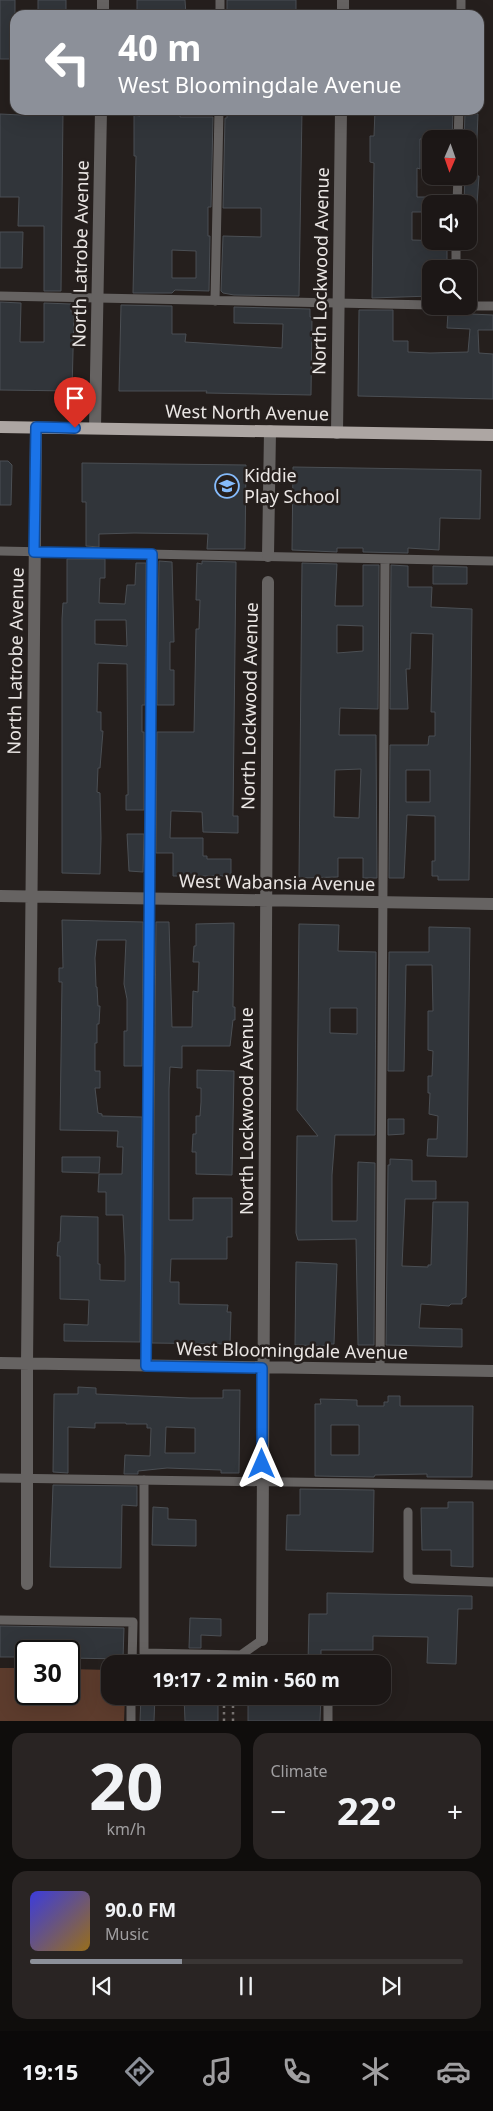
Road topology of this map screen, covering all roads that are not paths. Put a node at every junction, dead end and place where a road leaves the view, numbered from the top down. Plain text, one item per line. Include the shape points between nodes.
1 (101, 115) edge
2 (218, 115) edge
3 (341, 115) edge
4 (459, 115) edge
5 (458, 130) edge
6 (0, 296) edge
7 (97, 298) junction
8 (216, 300) junction
9 (338, 303) junction
10 (422, 305) edge
11 (477, 306) edge
12 (493, 306) edge
13 (0, 426) edge
14 (36, 427) junction
15 (95, 428) junction
16 (270, 431) junction
17 (337, 433) junction
18 (493, 435) edge
19 (0, 551) edge
20 (34, 552) junction
21 (152, 554) junction
22 (268, 556) junction
23 (385, 559) junction
24 (493, 561) edge
25 (268, 582) dead end
26 (0, 896) edge
27 (31, 896) junction
28 (149, 898) junction
29 (265, 900) junction
30 (383, 902) junction
31 (493, 904) edge
32 (0, 1363) edge
33 (27, 1364) junction
34 (146, 1366) junction
35 (262, 1368) junction
36 (380, 1370) junction
37 (493, 1371) edge
38 (0, 1478) edge
39 (27, 1479) junction
40 (144, 1480) junction
41 (262, 1482) junction
42 (493, 1485) edge
43 (408, 1512) dead end
44 (493, 1582) edge
45 (27, 1584) dead end
46 (0, 1620) edge
47 (262, 1640) joint
48 (132, 1655) edge
49 (131, 1705) edge
50 (328, 1705) edge
51 (131, 1721) edge
52 (328, 1721) edge

1 - 7 street, North Latrobe Avenue
2 - 8 lane
3 - 9 street, North Lockwood Avenue
4 - 5 lane
6 - 7 lane
7 - 8 lane
7 - 15 street, North Latrobe Avenue
8 - 9 lane
9 - 10 lane
9 - 17 street, North Lockwood Avenue
11 - 12 lane
13 - 14 main road, West North Avenue
14 - 15 main road, West North Avenue
14 - 20 street, North Latrobe Avenue
15 - 16 main road, West North Avenue
16 - 17 main road, West North Avenue
16 - 22 street
17 - 18 main road, West North Avenue
19 - 20 lane
20 - 21 lane
20 - 27 street, North Latrobe Avenue
21 - 22 lane
21 - 28 lane
22 - 23 lane
23 - 24 lane
23 - 30 lane
25 - 29 street, North Lockwood Avenue
26 - 27 street, West Wabansia Avenue
27 - 28 street, West Wabansia Avenue
27 - 33 street, North Latrobe Avenue
28 - 29 street, West Wabansia Avenue
28 - 34 lane
29 - 30 street, West Wabansia Avenue
29 - 35 street, North Lockwood Avenue
30 - 31 street, West Wabansia Avenue
30 - 36 lane
32 - 33 street, West Bloomingdale Avenue
33 - 34 street, West Bloomingdale Avenue
33 - 39 street, North Latrobe Avenue
34 - 35 street, West Bloomingdale Avenue
35 - 36 street, West Bloomingdale Avenue
35 - 41 street, North Lockwood Avenue
36 - 37 street, West Bloomingdale Avenue
38 - 39 lane
39 - 40 lane
39 - 45 street, North Latrobe Avenue
40 - 41 lane
40 - 47 lane via 144,1653 241,1655
41 - 42 lane
41 - 47 street, North Lockwood Avenue
43 - 44 lane via 408,1577
46 - 48 lane via 132,1622
49 - 51 lane
50 - 52 lane

